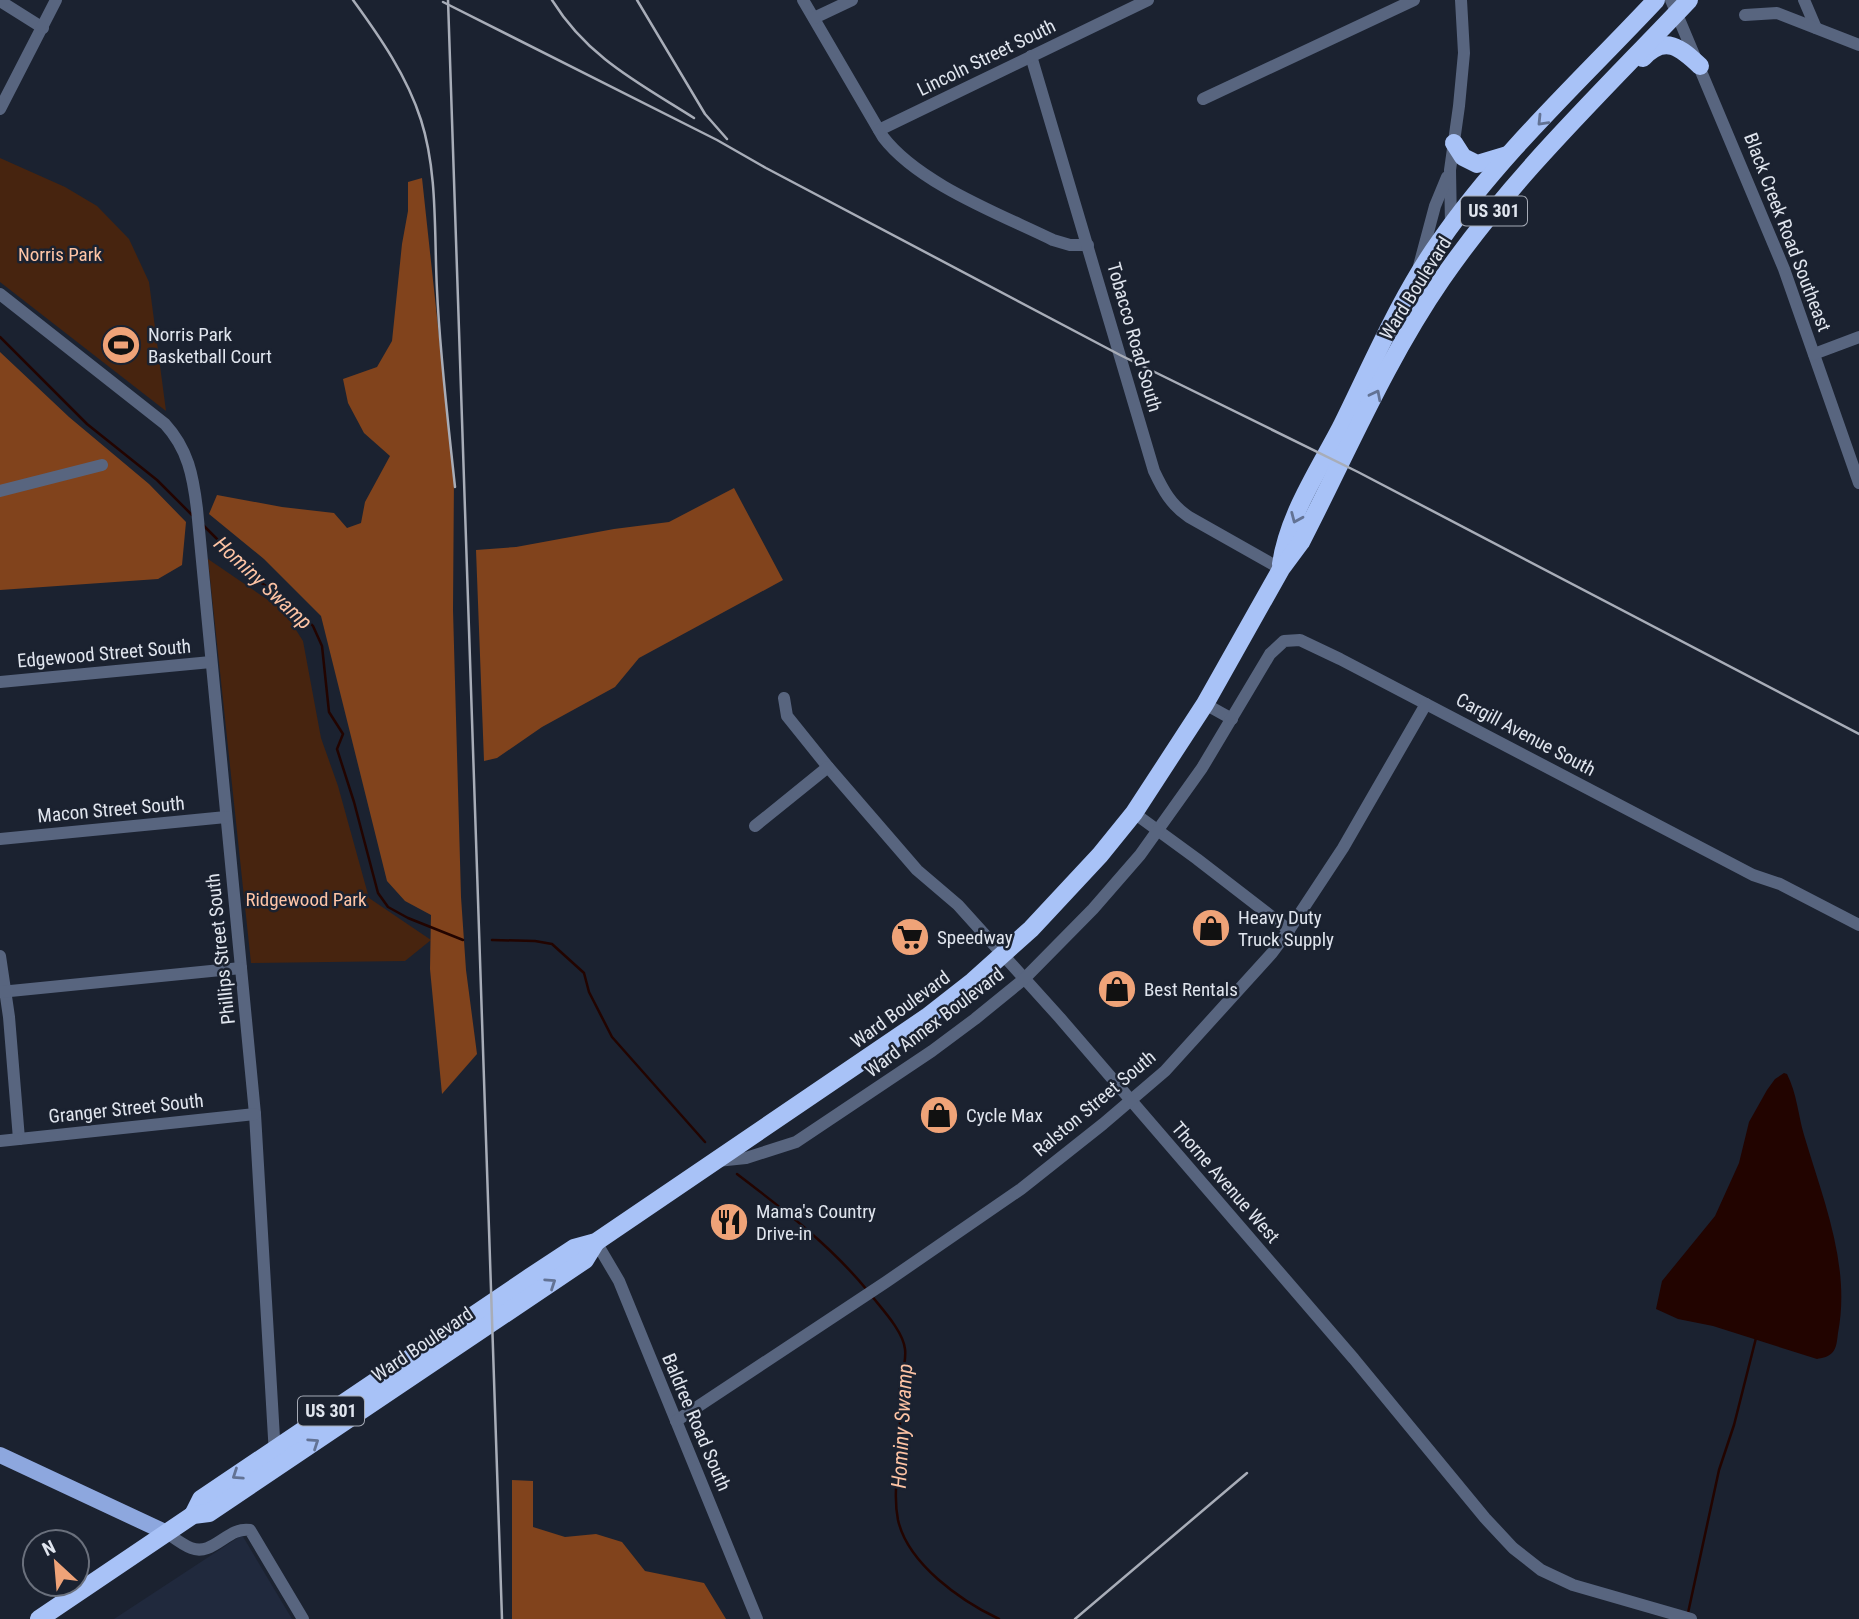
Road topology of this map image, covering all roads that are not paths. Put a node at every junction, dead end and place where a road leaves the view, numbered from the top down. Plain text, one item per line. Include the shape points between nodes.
1 (56, 0) edge
2 (803, 0) edge
3 (852, 0) edge
4 (1148, 0) edge
5 (1414, 0) edge
6 (1461, 0) edge
7 (1656, 0) edge
8 (1804, 0) edge
9 (0, 1) edge
10 (1677, 3) edge
11 (1745, 15) dead end
12 (814, 18) junction
13 (43, 28) junction
14 (1816, 28) junction
15 (1859, 45) edge
16 (1031, 56) junction
17 (1700, 66) junction
18 (1620, 72) junction
19 (1203, 99) dead end
20 (0, 109) edge
21 (879, 130) junction
22 (1454, 143) junction
23 (1511, 154) junction
24 (1450, 170) junction
25 (1526, 173) junction
26 (1451, 225) junction
27 (1088, 245) junction
28 (1449, 269) junction
29 (1416, 278) junction
30 (0, 294) edge
31 (1859, 337) edge
32 (1814, 355) junction
33 (102, 465) dead end
34 (1859, 482) edge
35 (0, 491) edge
36 (1280, 569) junction
37 (211, 662) junction
38 (0, 682) edge
39 (783, 698) dead end
40 (1205, 704) junction
41 (1426, 704) junction
42 (1232, 719) junction
43 (828, 767) junction
44 (1134, 813) junction
45 (226, 817) junction
46 (755, 827) dead end
47 (1158, 831) junction
48 (0, 839) edge
49 (1859, 925) edge
50 (1289, 930) junction
51 (1003, 955) junction
52 (0, 956) edge
53 (241, 968) junction
54 (1024, 979) junction
55 (3, 992) edge
56 (1130, 1100) junction
57 (256, 1114) junction
58 (19, 1139) junction
59 (0, 1140) edge
60 (717, 1161) junction
61 (596, 1242) junction
62 (676, 1421) junction
63 (275, 1449) junction
64 (0, 1455) edge
65 (276, 1468) junction
66 (193, 1515) junction
67 (167, 1533) junction
68 (39, 1619) edge
69 (303, 1619) edge
70 (757, 1619) edge
71 (1691, 1619) edge

1 - 13 street
2 - 12 street
3 - 12 street
4 - 16 street, Lincoln Street South
5 - 19 street
6 - 22 street via 1464,52
7 -> 23 highway, Ward Boulevard / US 301
8 - 14 street
9 - 13 street
10 - 17 street, Black Creek Road Southeast
10 - 18 highway, Ward Boulevard / US 301
10 - 25 highway via 1566,114
11 - 14 street via 1777,13
12 - 21 street
13 - 20 street
14 - 15 street
16 - 21 street, Lincoln Street South
16 - 27 street, Tobacco Road South
17 - 18 highway via 1681,49 1665,45 1650,50 1634,68
17 - 32 street, Black Creek Road Southeast via 1784,269
18 - 25 highway, Ward Boulevard / US 301
21 - 27 street via 895,152 932,180 1053,240
22 - 23 highway via 1463,157 1477,164
22 - 24 street
23 - 26 highway, Ward Boulevard / US 301
24 - 26 street
24 - 29 street
25 - 28 highway, Ward Boulevard / US 301
26 - 28 highway
26 - 29 highway, Ward Boulevard / US 301
27 - 36 street, Tobacco Road South via 1163,491 1189,517
36 -> 28 highway, Ward Boulevard / US 301 via 1301,542 1406,338
29 -> 36 highway, Ward Boulevard / US 301 via 1302,503 1284,545
30 - 37 street, Phillips Street South via 172,431 183,449 194,488
31 - 32 street
32 - 34 street, Black Creek Road Southeast
33 - 35 street
36 - 40 highway, Ward Boulevard
37 - 38 street, Edgewood Street South
37 - 45 street, Phillips Street South
39 - 43 street, Thorne Avenue West via 787,716
40 - 42 street
40 - 44 highway, Ward Boulevard
41 - 42 street, Cargill Avenue South via 1304,641 1292,640 1270,654
41 - 49 street, Cargill Avenue South via 1753,875
41 - 50 street, Ralston Street South via 1343,848
42 - 47 street, Ward Annex Boulevard
43 - 46 street
43 - 51 street, Thorne Avenue West via 918,870 958,905
44 - 47 street
44 - 51 highway, Ward Boulevard via 1074,884
45 - 48 street, Macon Street South
45 - 53 street, Phillips Street South
47 - 50 street
47 - 54 street, Ward Annex Boulevard via 1093,909
50 - 56 street, Ralston Street South via 1211,1022
51 - 54 street, Thorne Avenue West
51 - 60 highway, Ward Boulevard via 927,1017
52 - 55 street
53 - 55 street
53 - 57 street, Phillips Street South
54 - 56 street, Thorne Avenue West
54 - 60 street, Ward Annex Boulevard via 932,1051 814,1132 779,1149
55 - 58 street
56 - 62 street, Ralston Street South via 1021,1189
56 - 71 street, Thorne Avenue West via 1513,1548 1564,1581
57 - 58 street, Granger Street South
57 - 63 street, Phillips Street South
58 - 59 street, Granger Street South
60 - 61 highway, Ward Boulevard
61 - 62 street, Baldree Road South via 619,1281
61 - 63 highway, Ward Boulevard / US 301 via 563,1255
65 -> 61 highway, Ward Boulevard / US 301 via 585,1260
62 - 70 street, Baldree Road South
63 - 65 street, Phillips Street South
63 -> 66 highway, Ward Boulevard / US 301 via 201,1499
64 - 67 main road
65 - 66 highway, Ward Boulevard / US 301 via 209,1513
66 - 67 highway, Ward Boulevard
67 - 68 highway, Ward Boulevard
67 - 69 street via 197,1549 212,1546 235,1531 250,1531

